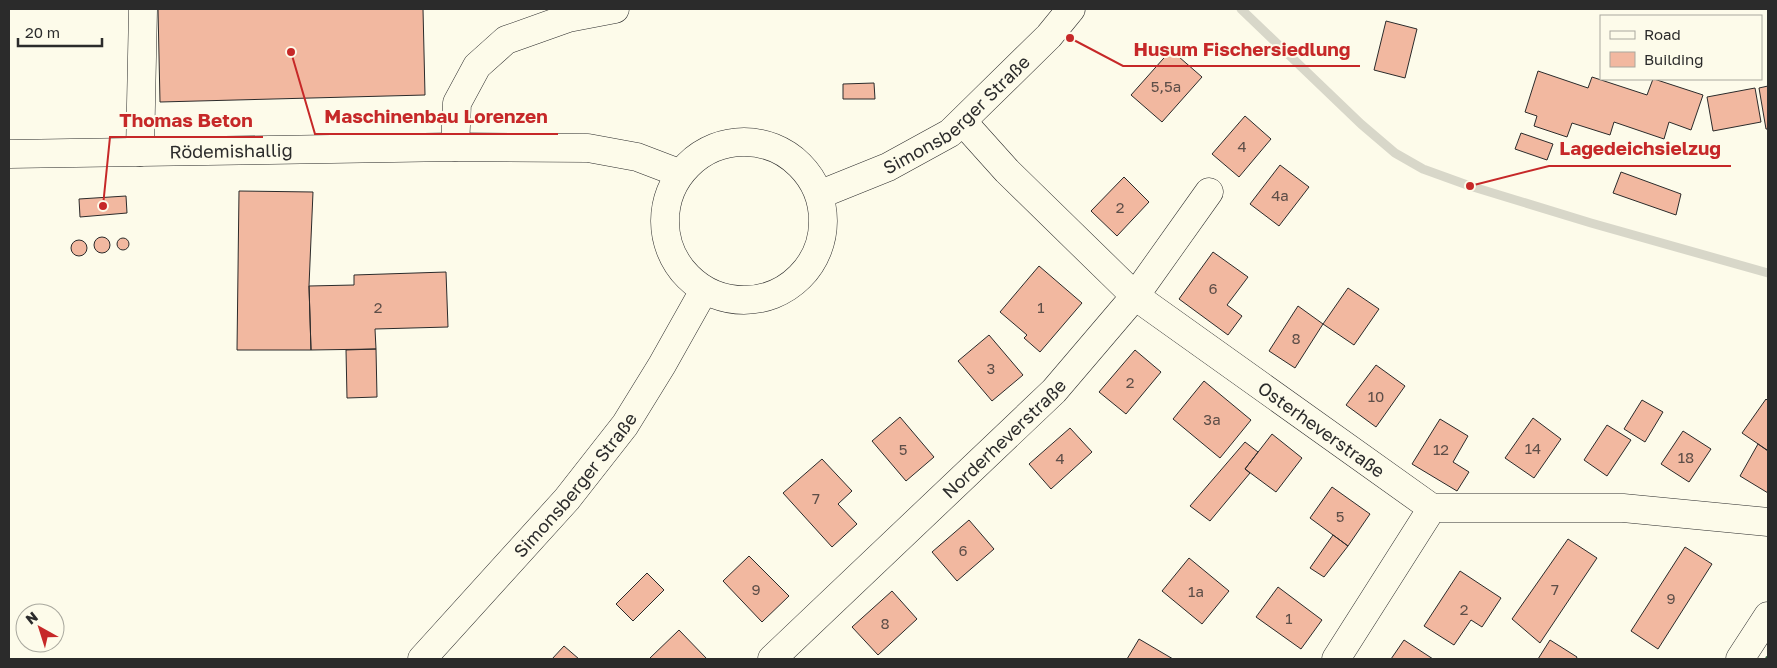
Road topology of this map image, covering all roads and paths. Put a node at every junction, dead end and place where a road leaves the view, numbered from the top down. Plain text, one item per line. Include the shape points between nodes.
1 (143, 9) edge
2 (615, 9) edge
3 (1071, 9) edge
4 (963, 122) junction
5 (455, 147) junction
6 (140, 152) junction
7 (9, 154) edge
8 (679, 174) junction
9 (1209, 192) dead end
10 (822, 194) junction
11 (703, 292) junction
12 (1134, 296) junction
13 (1432, 508) junction
14 (1768, 522) edge
15 (1768, 616) edge
16 (422, 659) edge
17 (772, 659) edge
18 (1336, 659) edge
19 (1740, 659) edge

1 - 6 street
2 - 5 street via 568,18 506,40 477,66 457,103
3 - 4 street, Simonsberger Straße via 1049,36
4 - 10 street, Simonsberger Straße via 950,133 888,167
4 - 12 street, Osterheverstraße via 1007,171
5 - 6 street, Rödemishallig
5 - 8 street, Rödemishallig via 588,148 637,157
6 - 7 street, Rödemishallig
8 - 10 street via 700,153 728,142 757,142 785,153 807,172
8 - 11 street via 666,200 664,229 672,258
9 - 12 street, Norderheverstraße
10 - 11 street via 823,228 816,256 798,280 773,296 744,301
11 - 16 street, Simonsberger Straße via 625,425 567,499
12 - 13 street, Osterheverstraße
12 - 17 street, Norderheverstraße via 1054,391
13 - 14 street via 1623,508
13 - 18 street
15 - 19 street

